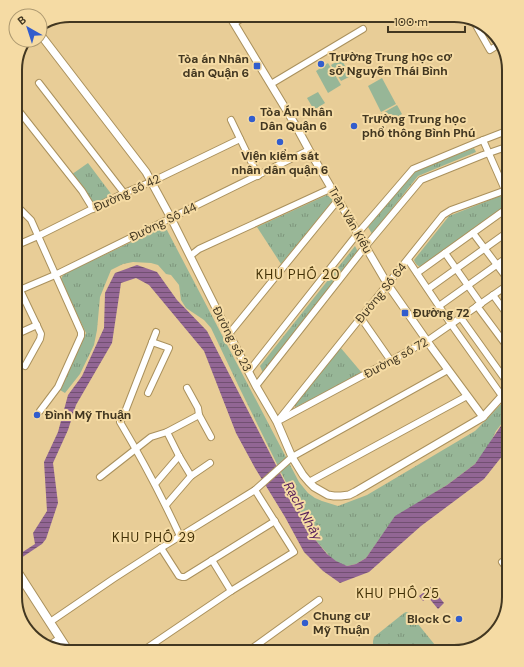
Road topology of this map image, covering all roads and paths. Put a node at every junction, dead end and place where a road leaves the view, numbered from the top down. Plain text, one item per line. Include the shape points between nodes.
1 (234, 23) edge
2 (363, 29) dead end
3 (483, 32) edge
4 (48, 44) edge
5 (496, 47) edge
6 (39, 83) dead end
7 (271, 84) junction
8 (22, 115) edge
9 (230, 120) dead end
10 (502, 133) edge
11 (240, 139) junction
12 (483, 140) junction
13 (502, 148) edge
14 (310, 150) junction
15 (489, 153) junction
16 (258, 176) junction
17 (502, 179) edge
18 (151, 182) junction
19 (332, 188) junction
20 (502, 191) edge
21 (124, 193) junction
22 (338, 200) junction
23 (93, 209) junction
24 (22, 211) edge
25 (502, 212) edge
26 (171, 218) junction
27 (473, 232) junction
28 (358, 233) junction
29 (38, 236) junction
30 (502, 236) edge
31 (22, 243) edge
32 (366, 247) junction
33 (485, 248) junction
34 (445, 253) junction
35 (190, 256) junction
36 (408, 260) junction
37 (502, 261) edge
38 (497, 265) junction
39 (456, 269) junction
40 (417, 273) junction
41 (502, 273) edge
42 (55, 275) junction
43 (388, 285) junction
44 (468, 285) junction
45 (22, 289) edge
46 (502, 289) edge
47 (428, 290) junction
48 (493, 296) junction
49 (22, 298) edge
50 (479, 305) junction
51 (439, 306) junction
52 (502, 308) edge
53 (361, 318) junction
54 (461, 318) junction
55 (451, 324) junction
56 (37, 325) junction
57 (22, 332) edge
58 (156, 332) dead end
59 (229, 334) junction
60 (502, 339) edge
61 (427, 341) junction
62 (152, 342) junction
63 (391, 361) junction
64 (26, 366) dead end
65 (448, 370) junction
66 (248, 371) junction
67 (502, 376) edge
68 (256, 386) junction
69 (187, 388) dead end
70 (148, 393) dead end
71 (467, 396) junction
72 (502, 396) joint
73 (40, 411) dead end
74 (199, 415) junction
75 (483, 417) junction
76 (277, 422) junction
77 (167, 432) junction
78 (211, 437) dead end
79 (136, 449) junction
80 (179, 456) junction
81 (292, 457) junction
82 (210, 463) dead end
83 (191, 476) junction
84 (100, 477) dead end
85 (309, 482) junction
86 (155, 484) junction
87 (257, 489) junction
88 (166, 505) junction
89 (275, 521) junction
90 (180, 536) junction
91 (161, 548) junction
92 (212, 560) junction
93 (22, 579) edge
94 (231, 591) junction
95 (319, 600) dead end
96 (50, 622) junction
97 (60, 638) junction
98 (54, 642) edge
99 (64, 645) edge
100 (151, 645) edge
101 (257, 645) edge

1 - 7 street, Trần Văn Kiểu
2 - 7 street
3 - 5 street via 490,50
4 - 18 street, Đường số 23 via 139,162
6 - 21 street
7 - 14 street, Trần Văn Kiểu
8 - 23 street via 82,191
9 - 11 street
10 - 12 street
11 - 16 street
11 - 18 street, Đường số 42
12 - 15 street
12 - 28 street via 413,169
13 - 15 street
14 - 16 street, Đường Số 44
14 - 19 street, Trần Văn Kiểu
15 - 17 street
15 - 32 street via 422,180
16 - 26 street, Đường Số 44
18 - 21 street, Đường số 42
18 - 26 street, Đường số 23
19 - 22 street, Trần Văn Kiểu
19 - 35 street via 199,249
20 - 36 street, Đường Số 64 via 443,215
21 - 23 street, Đường số 42
22 - 28 street, Trần Văn Kiểu
22 - 59 street
23 - 29 street, Đường số 42
24 - 29 street via 32,220
25 - 27 street
26 - 35 street, Đường số 23
26 - 42 street, Đường Số 44
27 - 33 street
27 - 34 street
28 - 32 street, Trần Văn Kiểu
28 - 66 street
29 - 31 street, Đường số 42
29 - 42 street
30 - 33 street
32 - 43 street, Trần Văn Kiểu
32 - 68 street
33 - 38 street
33 - 39 street
34 - 39 street
34 - 40 street
35 - 59 street, Đường số 23
36 - 40 street
36 - 43 street, Đường Số 64
37 - 38 street
38 - 41 street
38 - 44 street
39 - 44 street
39 - 47 street
40 - 47 street
42 - 45 street, Đường Số 44
42 - 73 street via 82,336 58,387
43 - 53 street, Đường Số 64
43 - 61 street, Trần Văn Kiểu
44 - 50 street
44 - 51 street
46 - 48 street, Đường số 72
47 - 51 street
48 - 50 street, Đường số 72
48 - 52 street
49 - 56 street
50 - 54 street, Đường số 72
50 - 60 street
51 - 55 street
53 - 63 street
53 - 76 street, Đường Số 64
54 - 55 street, Đường số 72
54 - 67 street
55 - 61 street, Đường số 72
55 - 72 street
56 - 57 street
56 - 64 street via 41,334 40,339
58 - 62 street
59 - 66 street, Đường số 23
61 - 63 street, Đường số 72
61 - 65 street, Trần Văn Kiểu
62 - 70 street via 169,348
62 - 79 street via 120,422
63 - 76 street, Đường số 72
65 - 71 street, Trần Văn Kiểu
65 - 81 street
66 - 68 street, Đường số 23
68 - 76 street, Đường số 23
69 - 74 street
71 - 75 street, Trần Văn Kiểu
71 - 85 street
72 - 75 street, Đường số 23
74 - 77 street
74 - 78 street
75 - 85 street, Đường số 23 via 349,495 328,495
76 - 81 street, Đường số 23
77 - 79 street via 151,437
77 - 80 street
79 - 84 street
79 - 86 street
80 - 83 street
80 - 86 street
81 - 85 street, Đường số 23
81 - 87 street
82 - 83 street
83 - 88 street
86 - 88 street
87 - 89 street
87 - 90 street
88 - 90 street
89 - 92 street
89 - 94 street via 294,552
90 - 91 street
91 - 92 street via 182,577
91 - 96 street
92 - 94 street
93 - 96 main road
94 - 100 street
95 - 101 street
96 - 97 main road
97 - 98 street
97 - 99 main road

